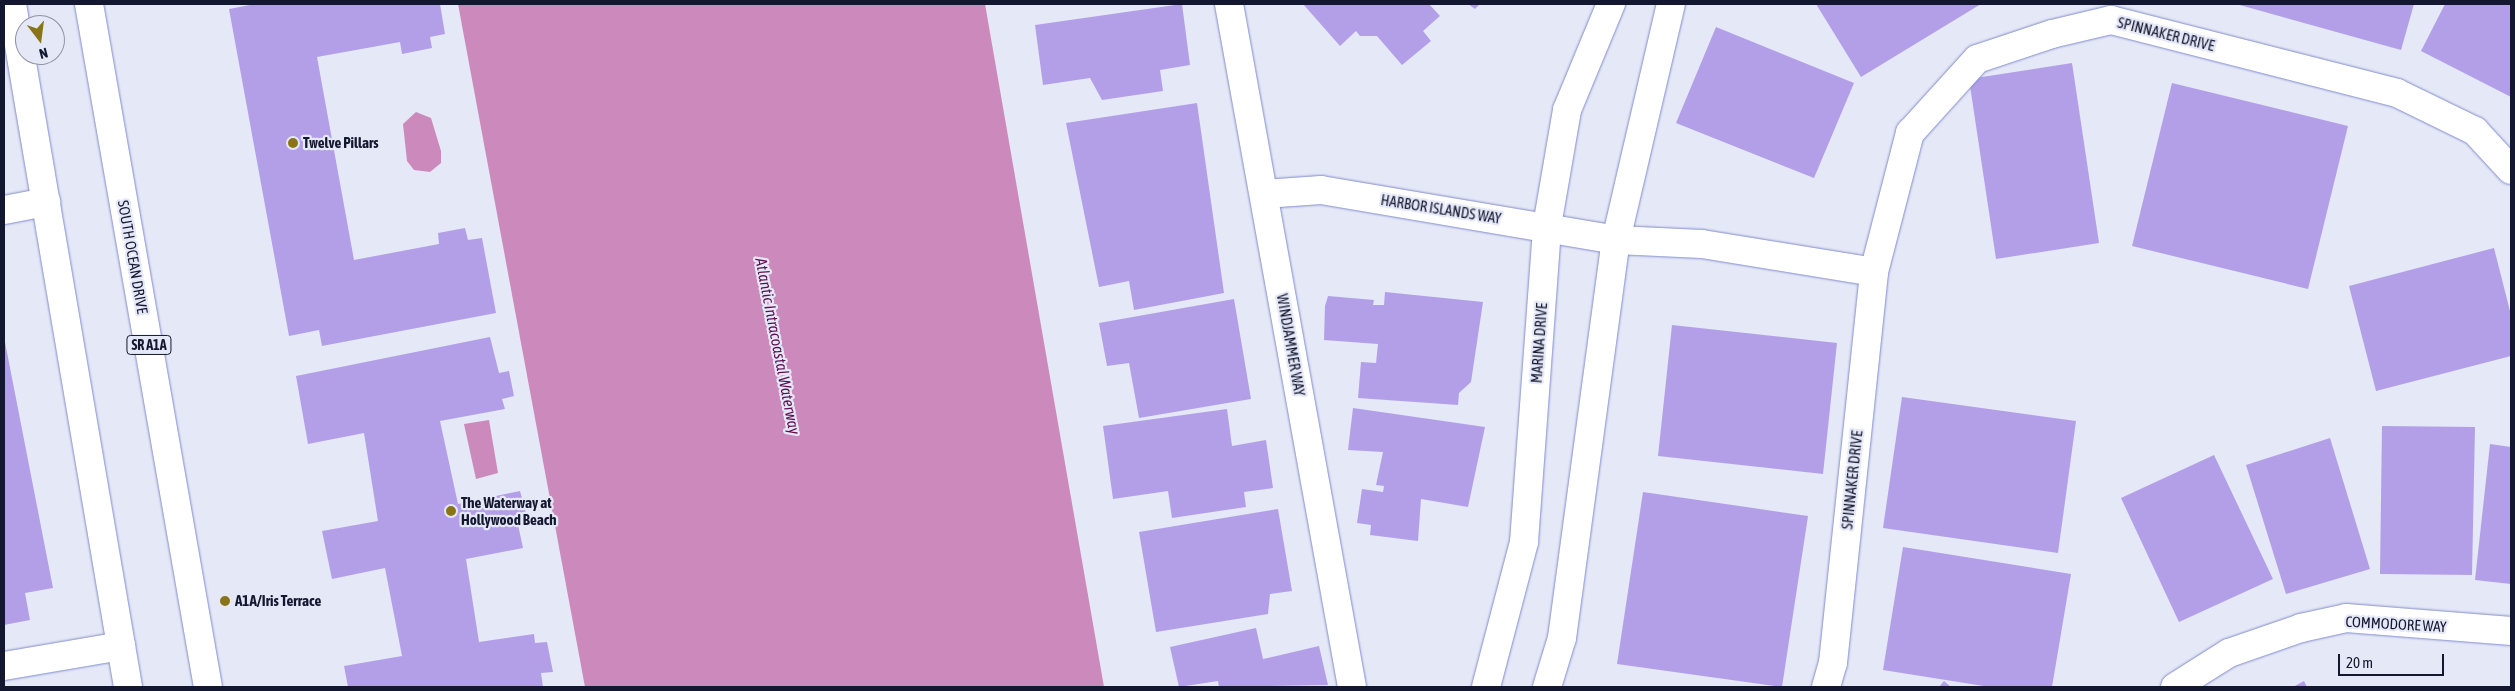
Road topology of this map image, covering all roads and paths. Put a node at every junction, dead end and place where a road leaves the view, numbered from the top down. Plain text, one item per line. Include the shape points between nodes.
1 (12, 4) edge
2 (90, 4) edge
3 (1228, 4) edge
4 (1611, 4) edge
5 (1671, 4) edge
6 (2511, 170) edge
7 (1264, 194) junction
8 (46, 202) junction
9 (4, 210) edge
10 (1547, 226) junction
11 (1616, 240) junction
12 (1874, 272) junction
13 (2511, 632) edge
14 (121, 646) junction
15 (4, 666) edge
16 (128, 687) edge
17 (208, 687) edge
18 (1352, 687) edge
19 (1486, 687) edge
20 (1547, 687) edge
21 (1826, 687) edge
22 (2175, 687) edge

1 - 8 street
2 - 17 street, SOUTH OCEAN DRIVE / SR A1A
3 - 7 street, WINDJAMMER WAY
4 - 10 street, MARINA DRIVE via 1567,110
5 - 11 street
6 - 12 street, SPINNAKER DRIVE via 2475,131 2397,92 2111,20 2052,34 1977,59 1910,133
7 - 10 street, HARBOR ISLANDS WAY via 1321,190
7 - 18 street, WINDJAMMER WAY
8 - 9 street
8 - 14 street
10 - 11 street, HARBOR ISLANDS WAY
10 - 19 street, MARINA DRIVE via 1524,542
11 - 12 street via 1702,244
11 - 20 street via 1562,638
12 - 21 street, SPINNAKER DRIVE via 1833,663
13 - 22 street, COMMODORE WAY via 2346,618 2301,628 2229,653
14 - 15 street
14 - 16 street

